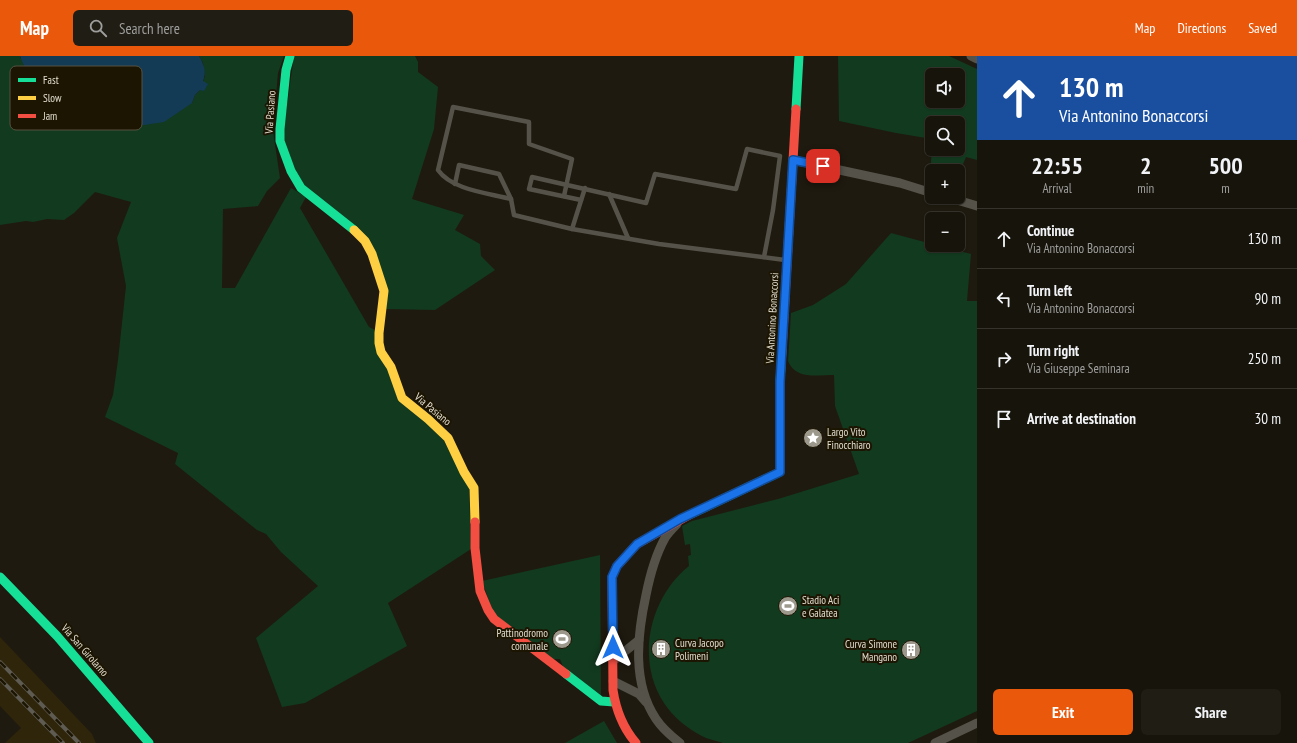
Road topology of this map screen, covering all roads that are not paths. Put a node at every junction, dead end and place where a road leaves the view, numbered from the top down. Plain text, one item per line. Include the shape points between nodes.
1 (290, 56) edge
2 (799, 56) edge
3 (971, 56) edge
4 (977, 59) edge
5 (793, 160) junction
6 (454, 184) junction
7 (567, 185) junction
8 (585, 188) junction
9 (925, 191) edge
10 (609, 194) junction
11 (564, 196) junction
12 (511, 199) junction
13 (581, 200) junction
14 (965, 202) edge
15 (977, 206) edge
16 (572, 229) junction
17 (628, 238) junction
18 (764, 257) junction
19 (787, 260) junction
20 (680, 519) junction
21 (0, 577) edge
22 (639, 640) junction
23 (613, 661) junction
24 (613, 681) junction
25 (614, 702) junction
26 (649, 706) junction
27 (977, 723) edge
28 (149, 743) edge
29 (636, 743) edge
30 (680, 743) edge
31 (935, 743) edge

1 - 25 street, Via Pasiano via 286,70 280,141 291,171 301,188 349,225 365,241 372,254 384,291 379,343 402,398 448,438 474,488 475,548 480,591 488,610 494,619 601,701
2 - 5 street, Via Antonino Bonaccorsi
3 - 4 street
5 - 9 street
5 - 19 street, Via Antonino Bonaccorsi
6 - 7 lane via 438,170 453,106 530,122 529,144 572,159
6 - 12 lane
6 - 12 lane via 460,165 499,174
7 - 8 lane
7 - 11 lane
7 - 11 lane via 532,177 529,189
8 - 10 lane
8 - 13 lane
10 - 17 lane
10 - 18 lane via 646,203 655,174 736,189 747,149 780,156
11 - 13 lane
12 - 16 lane via 514,215
13 - 16 lane
14 - 15 street
16 - 17 lane
17 - 18 lane
18 - 19 lane
19 - 20 street, Via Antonino Bonaccorsi via 780,382 780,472
20 - 22 street via 658,551 650,574
20 - 23 street via 637,544 617,566 612,577
21 - 28 street, Via San Girolamo via 58,636
22 - 23 street
22 - 26 street via 640,672
23 - 24 street
24 - 25 street
24 - 26 street via 639,694
25 - 29 street via 624,726
26 - 30 street via 656,720
27 - 31 street

